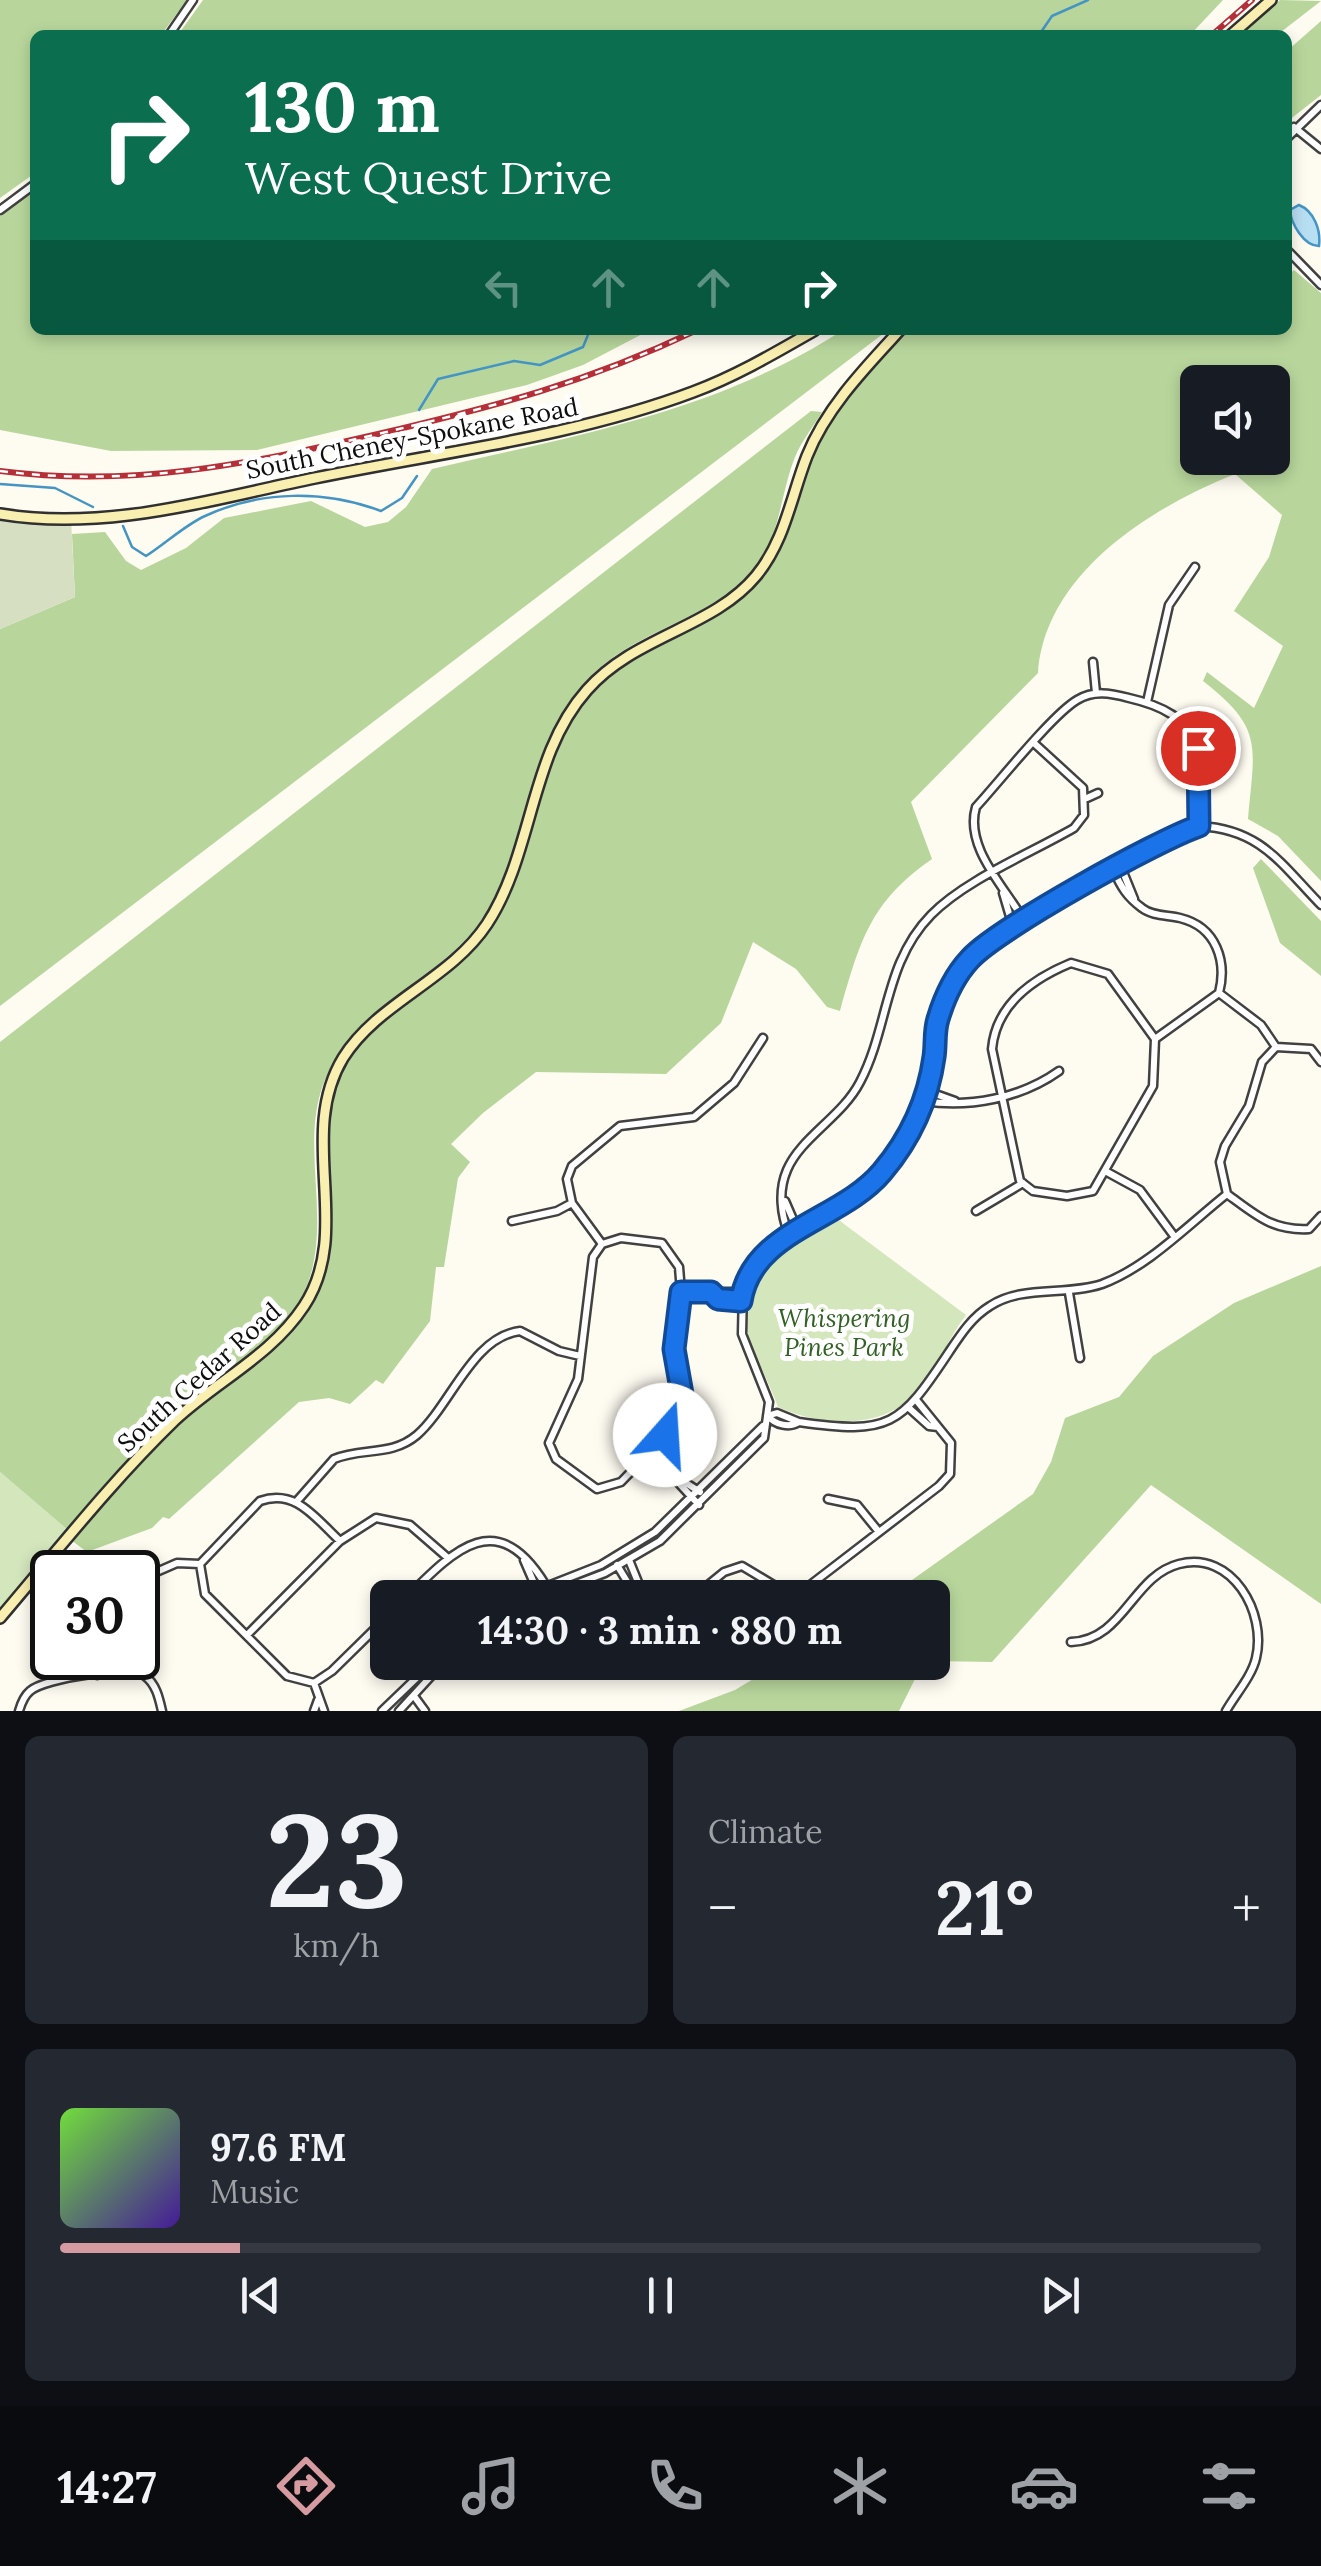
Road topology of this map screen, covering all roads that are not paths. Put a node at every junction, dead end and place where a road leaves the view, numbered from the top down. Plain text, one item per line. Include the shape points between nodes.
1 (193, 0) edge
2 (1271, 0) edge
3 (172, 30) edge
4 (1236, 30) edge
5 (1321, 104) edge
6 (1294, 127) junction
7 (1292, 130) edge
8 (1321, 149) edge
9 (30, 188) edge
10 (0, 210) edge
11 (1292, 256) edge
12 (1321, 285) edge
13 (806, 335) edge
14 (896, 335) edge
15 (0, 514) edge
16 (1195, 567) dead end
17 (1093, 662) dead end
18 (1096, 692) junction
19 (1147, 702) junction
20 (1035, 744) junction
21 (1098, 794) dead end
22 (1086, 798) junction
23 (1199, 826) junction
24 (1117, 868) junction
25 (994, 874) junction
26 (1003, 892) junction
27 (1321, 905) edge
28 (1024, 921) junction
29 (1014, 927) junction
30 (1220, 994) junction
31 (763, 1038) dead end
32 (1155, 1039) junction
33 (1276, 1047) junction
34 (1321, 1062) edge
35 (1059, 1071) dead end
36 (927, 1091) junction
37 (1000, 1097) junction
38 (924, 1101) junction
39 (955, 1102) junction
40 (1107, 1172) junction
41 (1024, 1183) junction
42 (1227, 1194) junction
43 (784, 1200) junction
44 (572, 1203) junction
45 (976, 1211) dead end
46 (1321, 1216) edge
47 (512, 1221) dead end
48 (798, 1231) junction
49 (788, 1235) junction
50 (1174, 1236) junction
51 (602, 1244) junction
52 (681, 1292) junction
53 (711, 1292) junction
54 (743, 1292) junction
55 (1069, 1293) junction
56 (741, 1301) junction
57 (580, 1356) junction
58 (1080, 1358) dead end
59 (917, 1401) junction
60 (909, 1408) junction
61 (767, 1416) junction
62 (938, 1427) junction
63 (650, 1452) junction
64 (672, 1474) junction
65 (703, 1495) junction
66 (828, 1499) dead end
67 (297, 1500) junction
68 (695, 1502) junction
69 (879, 1532) junction
70 (340, 1541) junction
71 (626, 1552) junction
72 (448, 1558) junction
73 (629, 1560) junction
74 (616, 1562) junction
75 (200, 1564) junction
76 (160, 1570) edge
77 (425, 1580) edge
78 (538, 1580) edge
79 (572, 1580) edge
80 (627, 1580) edge
81 (637, 1580) edge
82 (714, 1580) edge
83 (768, 1580) edge
84 (817, 1580) edge
85 (0, 1618) edge
86 (370, 1634) edge
87 (247, 1636) junction
88 (1071, 1642) dead end
89 (59, 1680) edge
90 (149, 1680) edge
91 (417, 1680) edge
92 (429, 1680) edge
93 (314, 1683) junction
94 (408, 1691) junction
95 (415, 1697) junction
96 (400, 1698) junction
97 (318, 1700) junction
98 (409, 1708) edge
99 (20, 1711) edge
100 (162, 1711) edge
101 (314, 1711) edge
102 (324, 1711) edge
103 (382, 1711) edge
104 (398, 1711) edge
105 (425, 1711) edge
106 (1226, 1711) edge

1 - 3 street
2 - 4 street
5 - 6 street
6 - 7 street
6 - 8 street
9 - 10 street
11 - 12 street
13 - 15 street, South Cheney-Spokane Road via 727,379 596,422 137,514 46,520
14 - 85 street, South Cedar Road via 818,433 776,547 754,579 730,601 617,660 585,692 563,724 506,889 486,924 465,952 362,1034 344,1057 321,1118 325,1241 296,1316 258,1357 144,1452
16 - 19 street via 1171,600
17 - 18 street
18 - 19 street
18 - 20 street via 1075,701
19 - 23 street via 1180,718 1198,748
20 - 22 street
20 - 25 street via 976,807 973,833
21 - 22 street
22 - 25 street via 1074,828
23 - 24 street
23 - 27 street via 1228,828 1259,841
24 - 28 street
24 - 30 street via 1143,909 1185,919 1220,950 1226,968
25 - 26 street
25 - 43 street via 944,903 913,938 886,995 859,1085 788,1167
26 - 28 street
26 - 29 street
28 - 29 street
29 - 36 street via 970,958 949,991 936,1023
30 - 32 street
30 - 33 street
31 - 44 street via 734,1083 694,1117 634,1121 586,1152 567,1179
32 - 37 street via 1108,974 1071,963 1009,1002 1000,1016 992,1049
32 - 40 street via 1153,1086
33 - 34 street via 1311,1049
33 - 42 street via 1262,1062 1250,1106 1225,1146 1220,1162
35 - 37 street via 1029,1090
36 - 38 street
36 - 39 street
37 - 39 street
37 - 41 street
38 - 39 street
38 - 48 street via 878,1177
40 - 41 street via 1080,1196 1034,1191
40 - 50 street via 1140,1190
41 - 45 street
42 - 46 street via 1268,1225 1286,1230 1309,1229
42 - 50 street
43 - 48 street
43 - 49 street via 780,1210
44 - 47 street
44 - 51 street
48 - 49 street
49 - 54 street via 764,1254
50 - 55 street via 1104,1283
51 - 52 street via 621,1238 662,1242 674,1254
51 - 57 street via 592,1257
52 - 53 street
52 - 63 street via 674,1349 680,1418
53 - 54 street
53 - 56 street
54 - 56 street
55 - 58 street
55 - 59 street via 1008,1296 988,1306
56 - 61 street via 742,1334 764,1384
57 - 63 street via 578,1379 549,1443 556,1458 597,1489 621,1482
57 - 67 street via 520,1330 493,1338 412,1440 378,1454 334,1460
59 - 60 street
59 - 62 street
60 - 61 street via 854,1430
60 - 62 street
61 - 65 street via 756,1450
62 - 69 street via 951,1444 950,1474
63 - 64 street
64 - 65 street
64 - 68 street
65 - 68 street
66 - 69 street via 857,1506
67 - 70 street
67 - 75 street via 260,1501
68 - 71 street
68 - 73 street via 660,1540
69 - 84 street
70 - 72 street via 360,1525 392,1518 422,1533
70 - 87 street
71 - 73 street
71 - 74 street
72 - 77 street
72 - 78 street via 464,1544 498,1542 532,1563
73 - 74 street
73 - 81 street
74 - 79 street
74 - 80 street
75 - 76 street
75 - 87 street via 205,1594
82 - 83 street via 742,1566
86 - 93 street
87 - 93 street via 288,1676
88 - 106 street via 1106,1632 1159,1573 1174,1565 1210,1565 1254,1604 1260,1633 1256,1662
89 - 99 street via 30,1690
90 - 100 street
91 - 94 street
92 - 95 street
93 - 97 street
94 - 95 street
94 - 96 street
95 - 98 street
95 - 105 street
96 - 98 street
96 - 103 street
97 - 101 street
97 - 102 street
98 - 104 street

